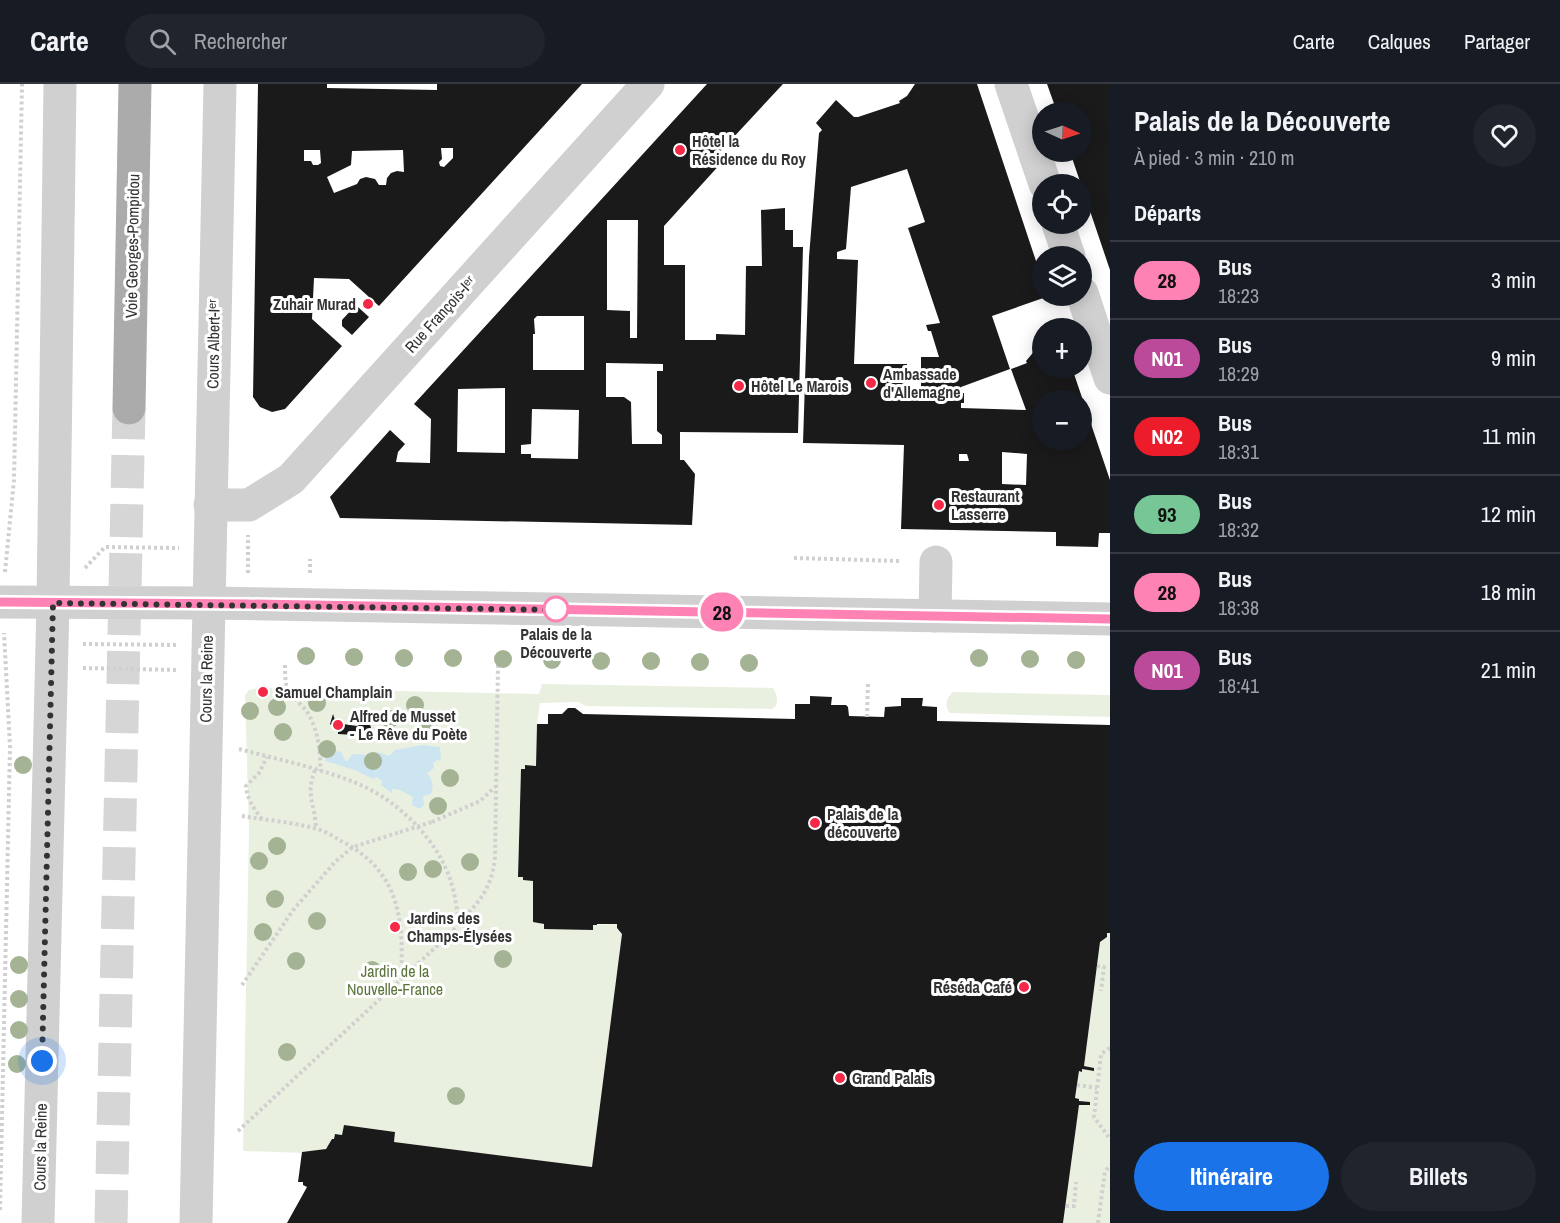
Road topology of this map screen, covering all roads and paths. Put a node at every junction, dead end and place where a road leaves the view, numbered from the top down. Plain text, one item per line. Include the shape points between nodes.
1 (22, 84) edge
2 (60, 84) edge
3 (135, 84) edge
4 (220, 84) edge
5 (648, 84) edge
6 (1011, 84) edge
7 (1042, 174) edge
8 (1086, 306) edge
9 (1110, 378) edge
10 (129, 408) tunnel mouth
11 (210, 505) junction
12 (248, 532) dead end
13 (105, 547) dead end
14 (186, 549) dead end
15 (310, 558) dead end
16 (794, 558) dead end
17 (900, 561) dead end
18 (936, 562) dead end
19 (5, 566) dead end
20 (310, 576) dead end
21 (248, 584) dead end
22 (0, 602) edge
23 (53, 603) junction
24 (207, 603) junction
25 (935, 616) junction
26 (1110, 619) edge
27 (4, 640) dead end
28 (72, 644) dead end
29 (186, 645) dead end
30 (285, 665) dead end
31 (498, 665) dead end
32 (82, 668) dead end
33 (187, 670) dead end
34 (868, 682) dead end
35 (867, 717) dead end
36 (239, 749) dead end
37 (267, 757) junction
38 (317, 770) junction
39 (496, 787) junction
40 (242, 816) dead end
41 (262, 820) junction
42 (316, 828) junction
43 (353, 847) junction
44 (459, 924) junction
45 (1097, 966) dead end
46 (401, 979) junction
47 (242, 985) dead end
48 (1101, 991) dead end
49 (1110, 1048) edge
50 (1077, 1085) dead end
51 (1097, 1088) junction
52 (238, 1131) dead end
53 (1110, 1139) edge
54 (1110, 1166) edge
55 (1076, 1182) dead end
56 (1066, 1206) dead end
57 (0, 1210) edge
58 (38, 1223) edge
59 (196, 1223) edge
60 (1098, 1223) edge

1 - 19 path via 14,480
2 - 23 street
3 - 10 main road, Voie Georges-Pompidou
4 - 11 street, Cours Albert-Iᵉʳ
5 - 11 street, Rue François-Iᵉʳ via 291,479 249,505
6 - 7 street
8 - 9 street
11 - 24 street, Cours Albert-Iᵉʳ
12 - 21 path
13 - 14 path
15 - 20 path
16 - 17 path
18 - 25 street
22 - 23 street
23 - 24 street
23 - 58 street, Cours la Reine
24 - 25 street
24 - 59 street, Cours la Reine
25 - 26 street
27 - 57 path via 10,747
28 - 29 path
30 - 38 path via 286,685 315,731 319,749
31 - 39 path
32 - 33 path
34 - 35 path
36 - 37 path
37 - 38 path
37 - 41 path via 246,786 252,806
38 - 42 path via 309,790
38 - 44 path via 379,794 422,832 450,876
39 - 43 path, bridge via 480,801 432,822
39 - 44 path via 494,870 479,904
40 - 41 path
41 - 42 path
42 - 43 path
43 - 46 path via 370,859 391,890 401,929
43 - 47 path via 294,909
44 - 46 path
45 - 48 path via 1104,967
46 - 52 path
49 - 51 path via 1101,1054
50 - 51 path
51 - 53 path via 1094,1117
54 - 60 path via 1105,1172
55 - 56 path via 1074,1206

